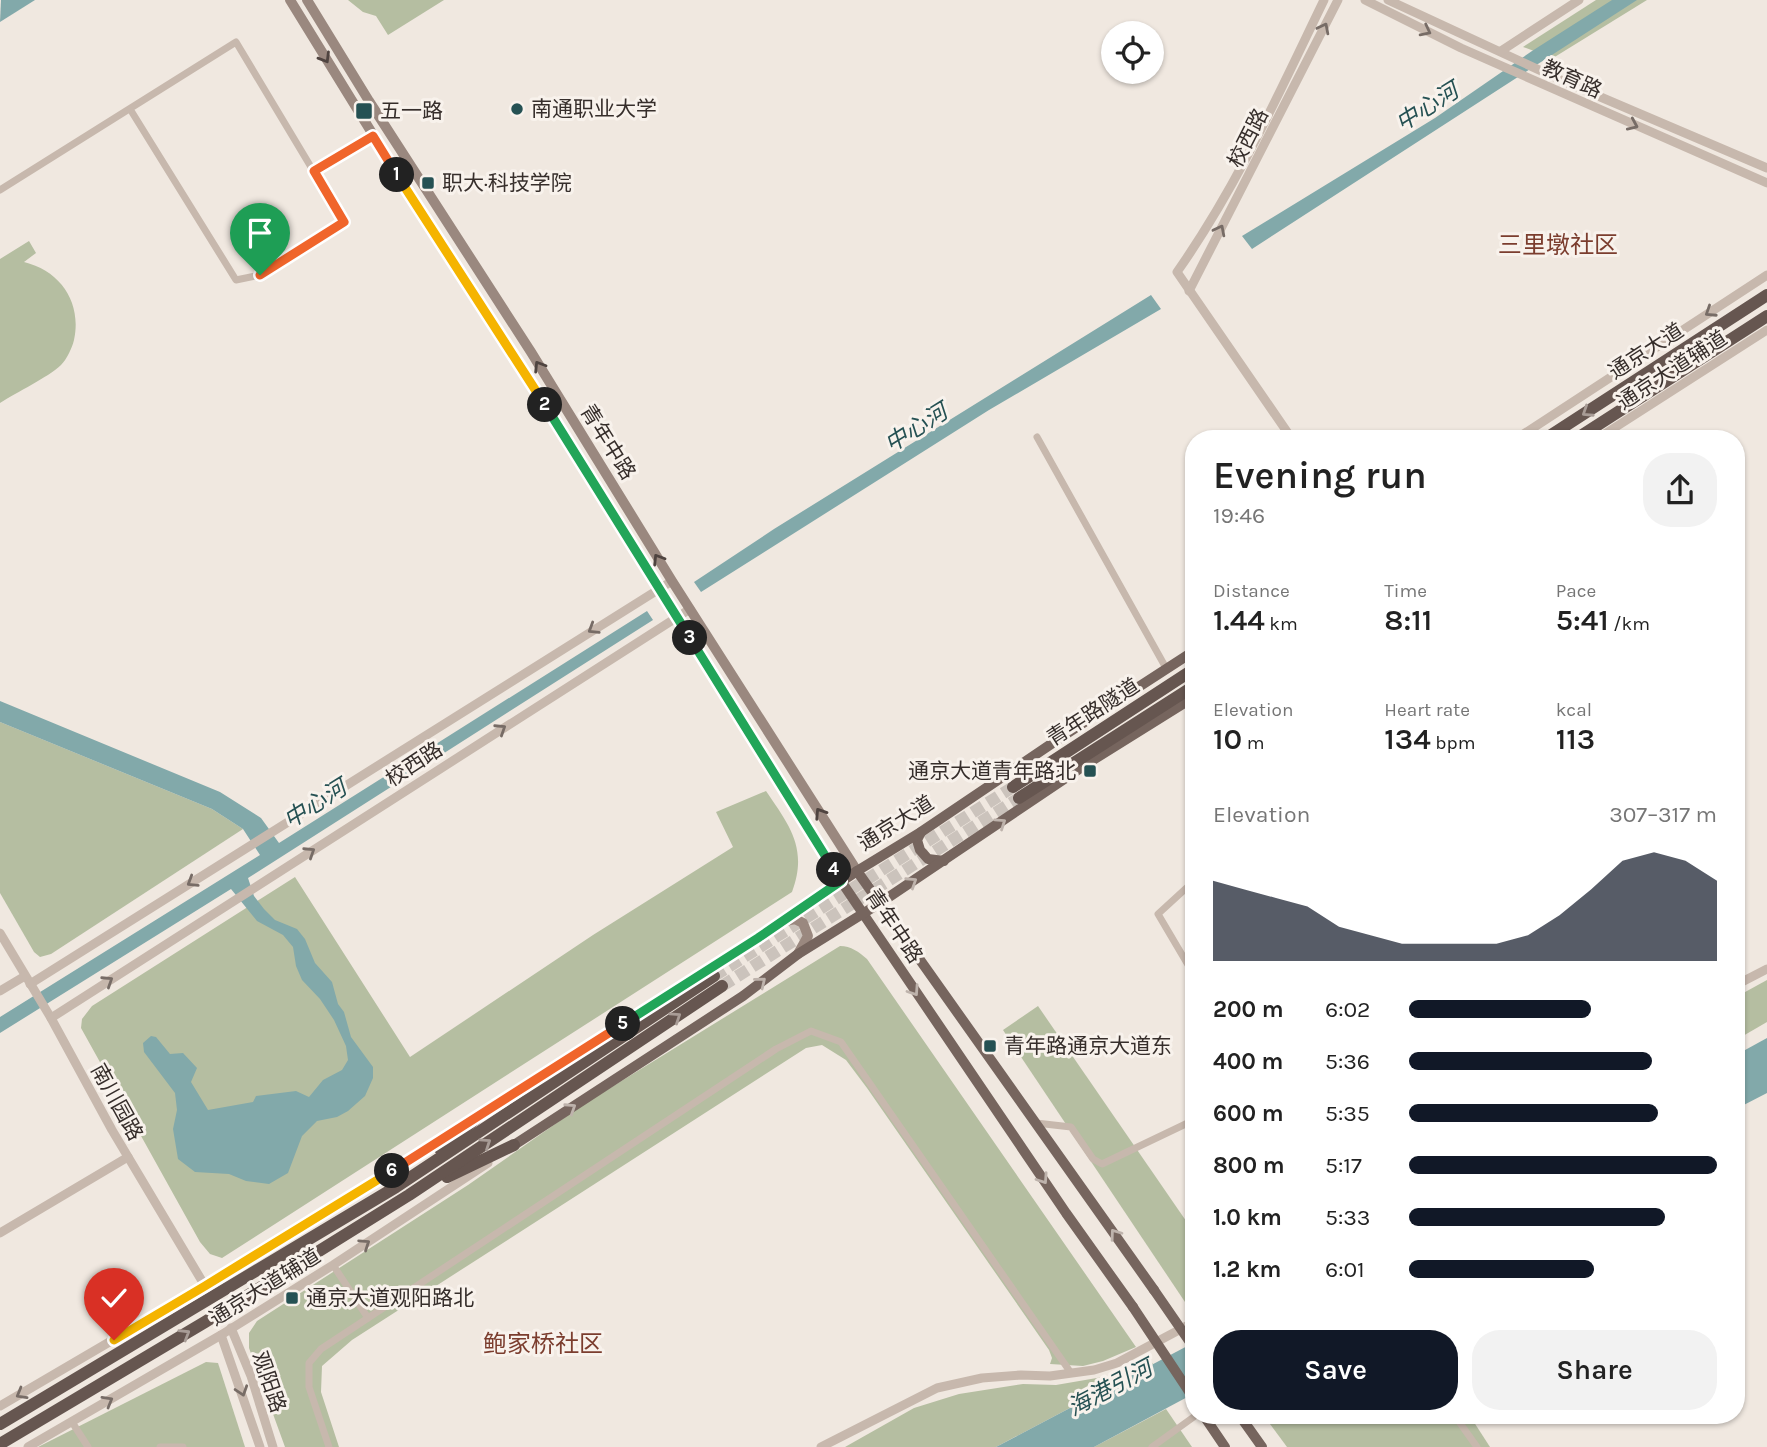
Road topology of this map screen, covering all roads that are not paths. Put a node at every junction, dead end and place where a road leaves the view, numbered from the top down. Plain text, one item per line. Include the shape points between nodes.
1 (289, 0) edge
2 (307, 0) edge
3 (1324, 0) edge
4 (1338, 0) edge
5 (1365, 0) edge
6 (1388, 0) edge
7 (1579, 0) edge
8 (1501, 51) junction
9 (130, 109) junction
10 (373, 136) junction
11 (1767, 168) edge
12 (314, 171) junction
13 (1767, 183) edge
14 (0, 190) edge
15 (1767, 275) edge
16 (1189, 291) junction
17 (1767, 295) edge
18 (1767, 316) edge
19 (1767, 330) edge
20 (1286, 430) edge
21 (1530, 430) edge
22 (1559, 430) edge
23 (1590, 430) edge
24 (1611, 430) edge
25 (1037, 436) dead end
26 (672, 581) junction
27 (659, 588) junction
28 (690, 609) junction
29 (677, 617) junction
30 (1185, 656) edge
31 (1166, 668) junction
32 (1185, 675) edge
33 (1185, 691) edge
34 (1185, 703) edge
35 (921, 832) junction
36 (944, 861) junction
37 (857, 871) junction
38 (841, 881) junction
39 (1185, 889) edge
40 (880, 903) junction
41 (862, 914) junction
42 (785, 921) junction
43 (0, 933) edge
44 (798, 954) junction
45 (1185, 960) edge
46 (1767, 969) edge
47 (1745, 980) edge
48 (29, 983) junction
49 (0, 991) edge
50 (49, 1014) junction
51 (477, 1118) junction
52 (1035, 1123) junction
53 (1185, 1124) edge
54 (514, 1145) junction
55 (128, 1157) junction
56 (396, 1186) junction
57 (409, 1195) junction
58 (0, 1233) edge
59 (333, 1265) junction
60 (205, 1286) junction
61 (368, 1318) junction
62 (1185, 1327) edge
63 (231, 1328) junction
64 (221, 1335) junction
65 (1185, 1335) edge
66 (1071, 1373) junction
67 (1185, 1385) edge
68 (0, 1406) edge
69 (72, 1422) junction
70 (1185, 1423) edge
71 (0, 1424) edge
72 (1210, 1424) edge
73 (1246, 1424) edge
74 (1460, 1424) edge
75 (0, 1444) edge
76 (1261, 1445) edge
77 (28, 1447) edge
78 (88, 1447) edge
79 (160, 1447) edge
80 (183, 1447) edge
81 (260, 1447) edge
82 (273, 1447) edge
83 (329, 1447) edge
84 (821, 1447) edge
85 (1152, 1447) edge
86 (1225, 1447) edge
87 (1476, 1447) edge

1 -> 10 main road, 青年中路
26 -> 2 main road, 青年中路
3 - 16 street, 校西路 via 1229,191 1177,272
16 -> 4 street, 校西路
5 -> 13 street, 教育路 via 1461,48
6 - 8 street, 教育路
7 - 8 street
8 - 11 street, 教育路
9 - 12 street via 236,43
9 - 12 street via 236,281 260,275 344,222
9 - 14 street
10 - 12 street
10 - 27 main road, 青年中路
15 -> 21 street, 通京大道辅道
16 - 20 street
17 -> 22 highway, 通京大道
18 - 23 highway, 通京大道
19 - 24 street, 通京大道辅道
25 - 31 street
26 - 27 street, 校西路
26 - 28 main road, 青年中路
27 - 29 main road, 青年中路
27 -> 48 street, 校西路
28 - 29 street, 校西路
37 -> 28 main road, 青年中路
29 - 38 main road, 青年中路
50 -> 29 street, 校西路
30 - 31 main road, 通京大道
31 - 35 main road, 通京大道
32 - 33 highway, 青年路隧道 via 1016,793
36 -> 34 main road
35 - 36 main road via 916,840 920,850 928,859
35 - 37 main road, 通京大道
40 -> 36 main road
37 - 38 main road, 通京大道
37 - 40 main road, 青年中路
38 - 41 main road, 青年中路
38 - 42 main road, 通京大道
39 - 45 street via 1157,914
40 - 41 main road
40 - 52 main road, 青年中路
41 - 44 main road
41 -> 67 main road, 青年中路, bridge
42 - 44 main road via 795,919 805,927 808,936
42 - 51 main road, 通京大道
43 - 48 street, 南川园路
54 -> 44 main road via 743,996
46 - 47 street
48 - 49 street, 校西路
48 - 50 street, 南川园路
50 - 55 street, 南川园路
51 - 56 highway
51 - 60 street, 通京大道辅道
52 - 53 street via 1071,1127 1102,1164
65 -> 52 main road, 青年中路, bridge
54 - 57 highway
59 -> 54 street, 通京大道辅道
55 - 58 street
55 - 60 street, 南川园路
57 -> 56 highway via 718,981
56 - 71 highway
75 -> 57 highway
59 - 61 street
59 - 63 street, 通京大道辅道
60 -> 68 street, 通京大道辅道
61 - 66 street via 776,1049 811,1031 841,1042
61 - 83 street via 321,1349 309,1363 309,1387
62 - 66 street via 1117,1363
63 - 64 street, 通京大道辅道
63 - 82 street, 观阳路
69 -> 64 street, 通京大道辅道
64 -> 81 street, 观阳路
66 - 84 street via 982,1378 937,1388
69 - 77 street, 通京大道辅道
69 - 78 street
70 - 85 street
72 - 86 main road
73 - 76 main road
74 - 87 street
79 - 80 street

